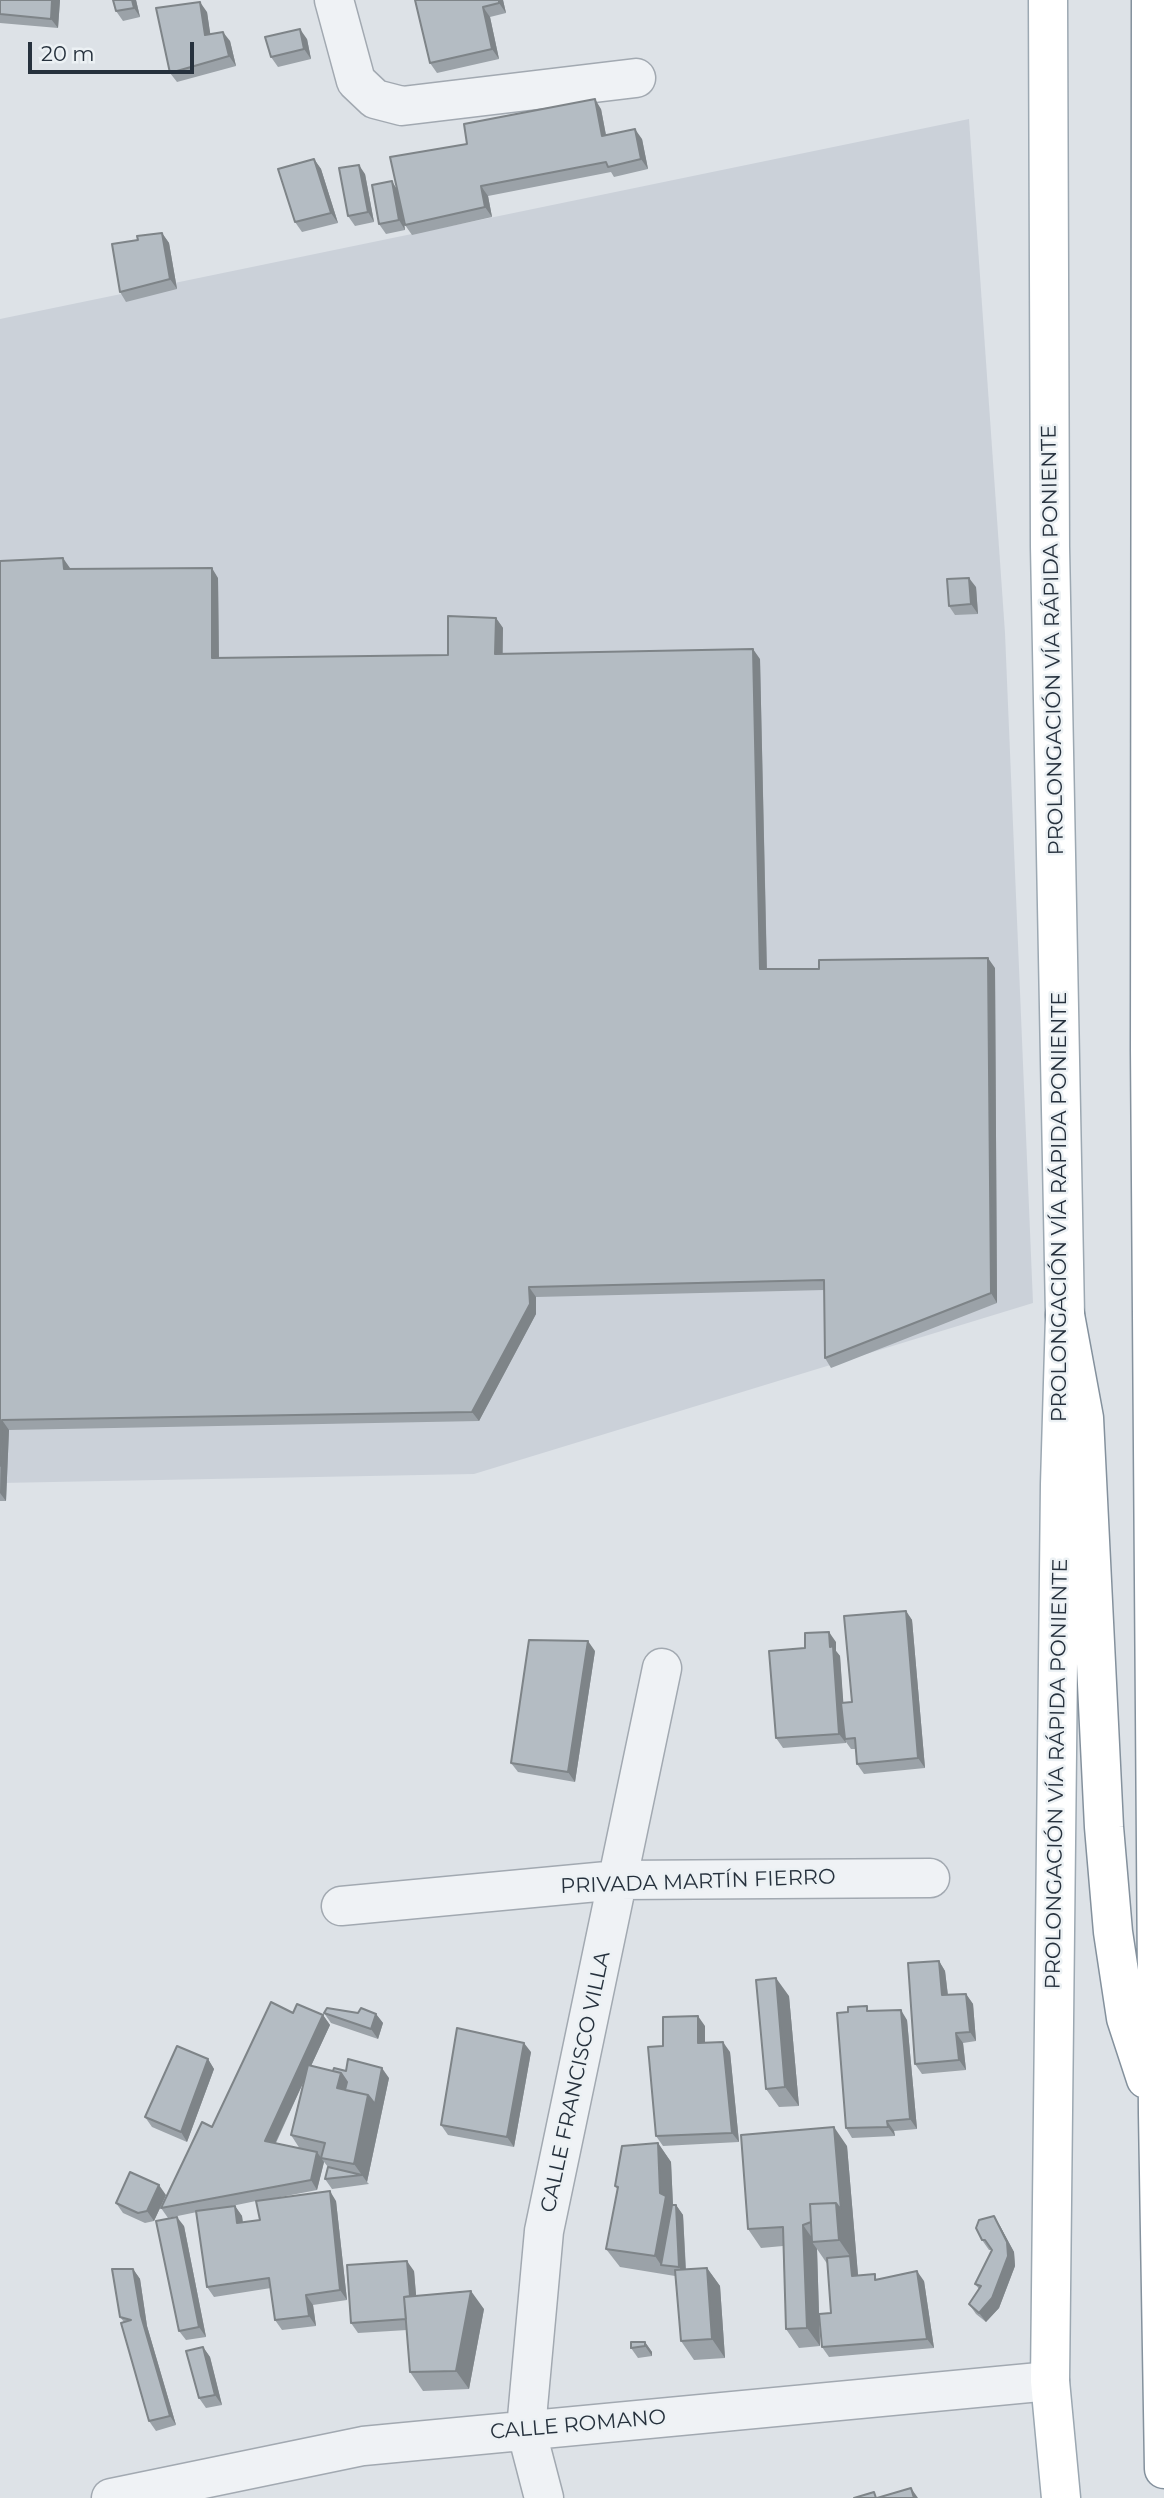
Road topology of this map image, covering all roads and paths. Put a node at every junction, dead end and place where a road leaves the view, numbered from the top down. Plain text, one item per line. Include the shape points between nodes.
1 (334, 0) edge
2 (1048, 0) edge
3 (1151, 0) edge
4 (636, 78) dead end
5 (1065, 1315) junction
6 (662, 1668) dead end
7 (930, 1878) dead end
8 (618, 1880) junction
9 (341, 1906) dead end
10 (1158, 2114) junction
11 (1050, 2381) junction
12 (526, 2429) junction
13 (1164, 2469) edge
14 (111, 2498) edge
15 (544, 2498) edge
16 (1061, 2498) edge

1 - 4 street via 356,80 375,99 389,103 402,106
2 - 5 main road, PROLONGACIÓN VÍA RÁPIDA PONIENTE via 1050,547
3 - 10 main road via 1150,1063
5 - 10 main road via 1084,1418 1113,1932 1126,2018
5 - 11 main road, PROLONGACIÓN VÍA RÁPIDA PONIENTE
6 - 8 street, CALLE FRANCISCO VILLA
7 - 8 street, PRIVADA MARTÍN FIERRO
8 - 9 street, PRIVADA MARTÍN FIERRO
8 - 12 street, CALLE FRANCISCO VILLA via 544,2231
10 - 13 main road
11 - 12 street, CALLE ROMANO
11 - 16 main road, PROLONGACIÓN VÍA RÁPIDA PONIENTE
12 - 14 street, CALLE ROMANO via 363,2446
12 - 15 street, CALLE FRANCISCO VILLA

